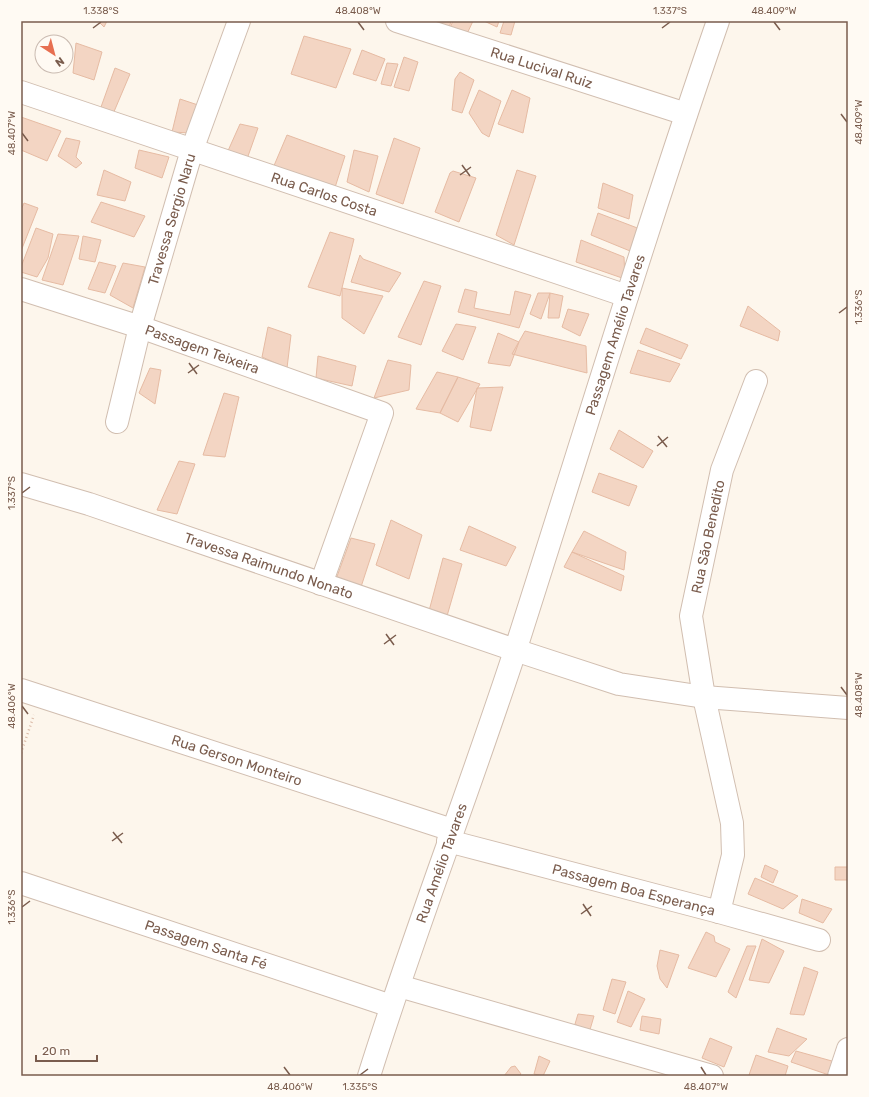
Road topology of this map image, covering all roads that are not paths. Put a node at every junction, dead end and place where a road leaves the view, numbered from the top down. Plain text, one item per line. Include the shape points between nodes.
1 (239, 21) edge
2 (397, 21) edge
3 (718, 21) edge
4 (21, 92) edge
5 (686, 114) junction
6 (192, 150) junction
7 (21, 289) edge
8 (626, 296) junction
9 (140, 326) junction
10 (756, 381) dead end
11 (117, 422) dead end
12 (21, 484) edge
13 (322, 584) junction
14 (515, 650) junction
15 (31, 693) edge
16 (704, 697) junction
17 (848, 708) edge
18 (450, 836) junction
19 (21, 883) edge
20 (719, 912) junction
21 (819, 940) dead end
22 (399, 986) junction
23 (391, 1006) junction
24 (848, 1049) edge
25 (369, 1076) edge
26 (712, 1076) edge
27 (839, 1076) edge

1 - 6 street, Travessa Sergio Naru
2 - 5 street, Rua Lucival Ruiz
3 - 5 street, Passagem Amélio Tavares
4 - 6 street, Rua Carlos Costa
5 - 8 street, Passagem Amélio Tavares
6 - 8 street, Rua Carlos Costa
6 - 9 street, Travessa Sergio Naru
7 - 9 street, Passagem Teixeira
8 - 14 street, Passagem Amélio Tavares
9 - 11 street, Travessa Sergio Naru
9 - 13 street, Passagem Teixeira via 382,413
10 - 16 street, Rua São Benedito via 722,470 691,616
12 - 13 street, Travessa Raimundo Nonato via 89,504
13 - 14 street, Travessa Raimundo Nonato
14 - 16 street, Travessa Raimundo Nonato via 619,684
14 - 18 street, Rua Amélio Tavares
15 - 18 street, Rua Gerson Monteiro
16 - 17 street, Travessa Raimundo Nonato
16 - 20 street, Rua São Benedito via 732,823 733,855
18 - 20 street, Passagem Boa Esperança
18 - 22 street, Rua Amélio Tavares
19 - 23 street, Passagem Santa Fé
20 - 21 street, Passagem Boa Esperança
22 - 23 street, Rua Amélio Tavares
22 - 26 street
23 - 25 street, Rua Amélio Tavares
24 - 27 street

